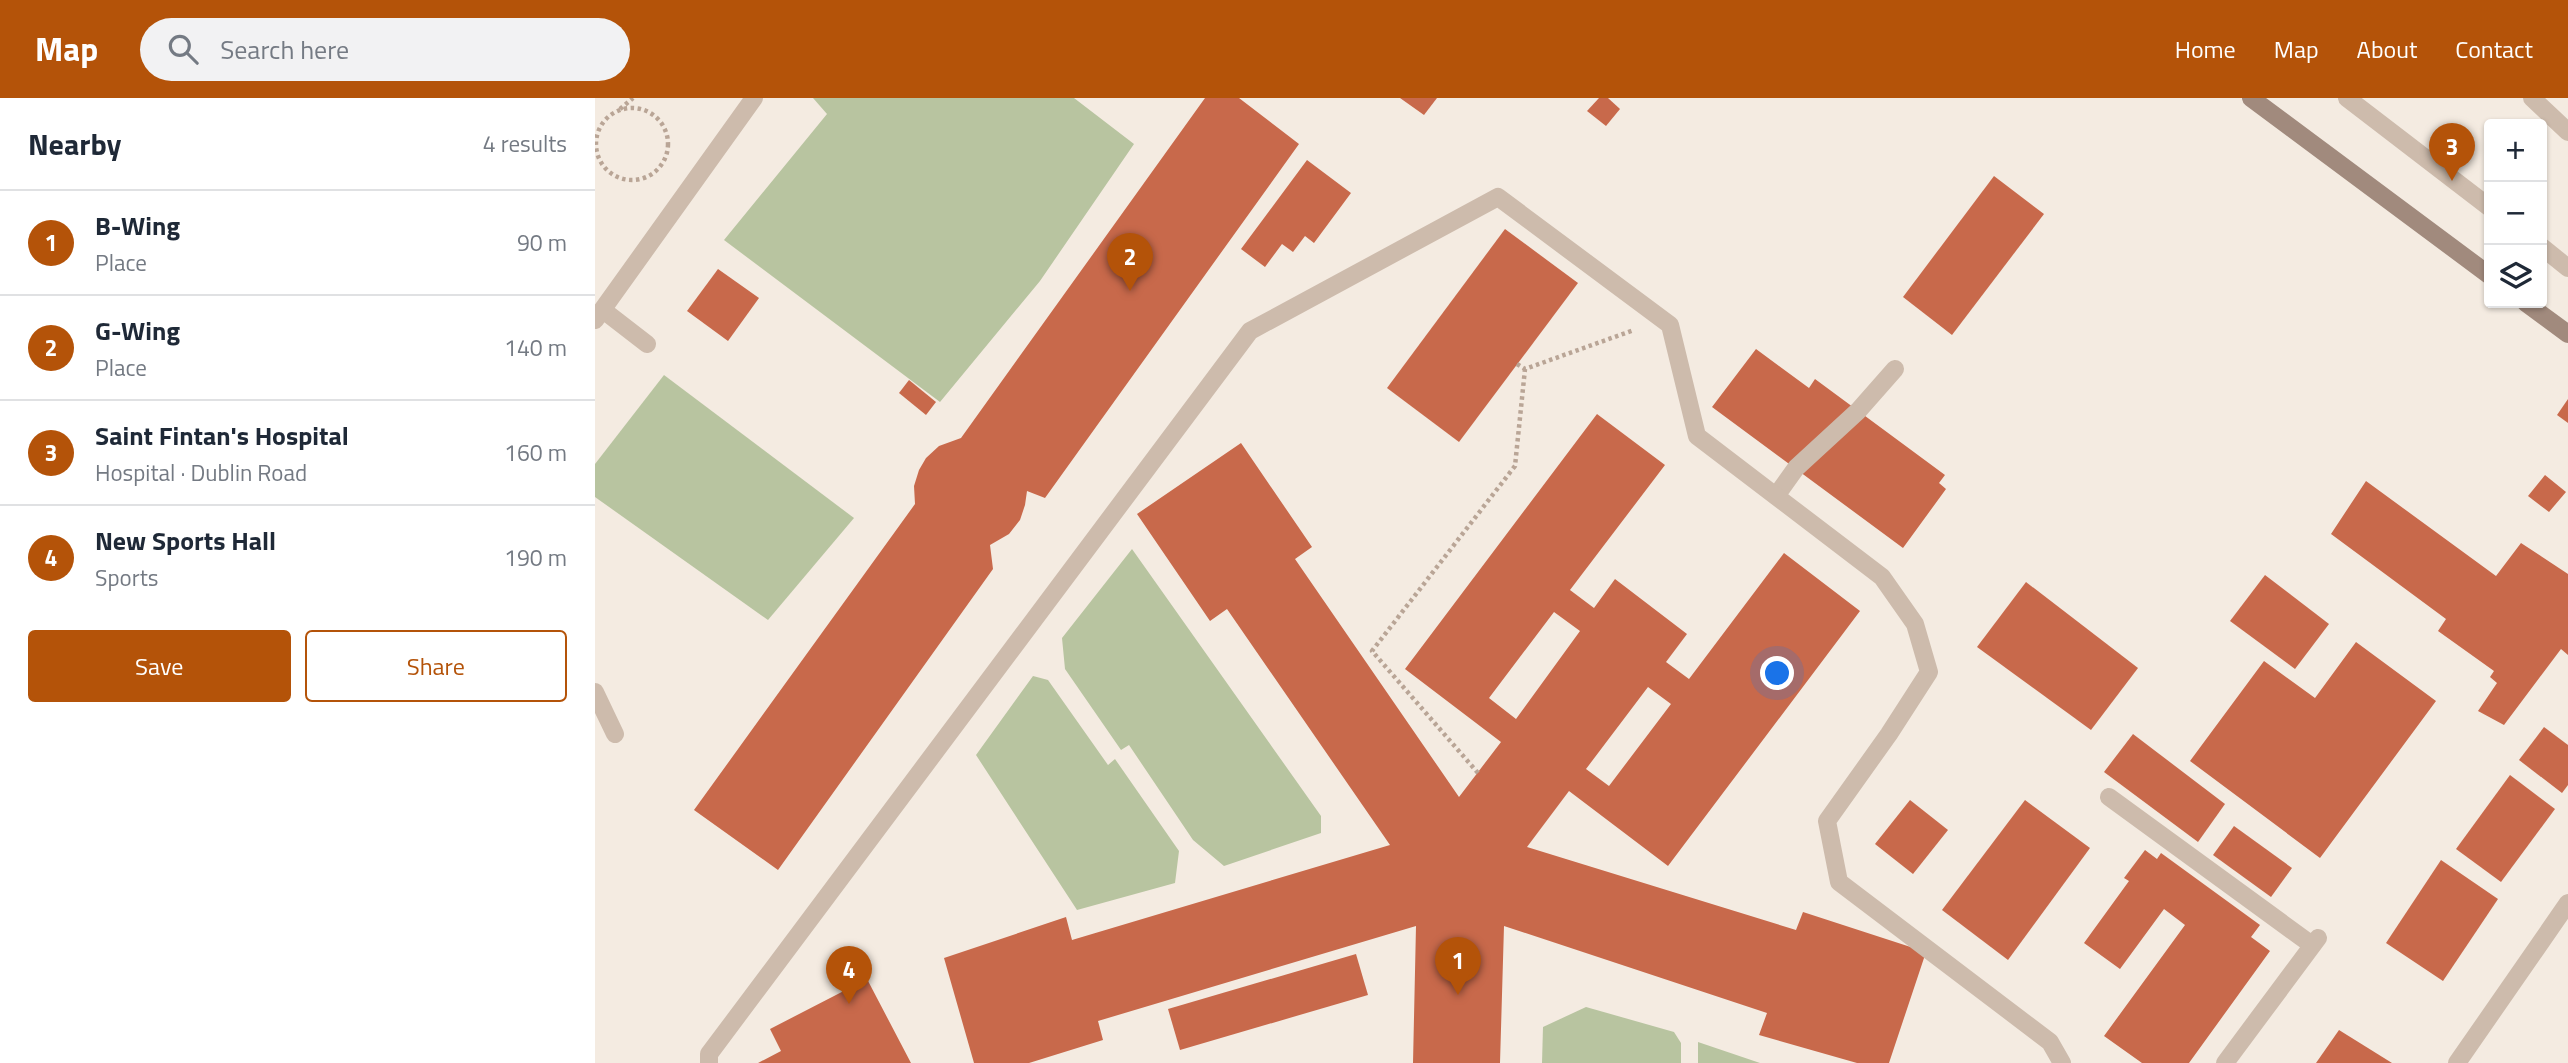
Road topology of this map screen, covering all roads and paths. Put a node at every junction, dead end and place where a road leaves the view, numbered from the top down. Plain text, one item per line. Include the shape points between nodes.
1 (633, 98) edge
2 (754, 98) edge
3 (2251, 98) edge
4 (2347, 98) edge
5 (2532, 98) edge
6 (616, 111) junction
7 (2568, 132) edge
8 (2484, 203) edge
9 (2547, 251) edge
10 (2568, 268) edge
11 (2484, 271) edge
12 (2533, 308) edge
13 (599, 315) edge
14 (1641, 328) dead end
15 (2568, 334) edge
16 (647, 344) dead end
17 (1517, 364) dead end
18 (1525, 369) junction
19 (1895, 369) dead end
20 (1776, 496) junction
21 (595, 692) edge
22 (615, 734) dead end
23 (1478, 773) dead end
24 (2109, 797) dead end
25 (2568, 903) edge
26 (709, 1063) edge
27 (2062, 1063) edge
28 (2225, 1063) edge
29 (2457, 1063) edge

1 - 6 path
2 - 13 lane
3 - 11 main road
4 - 8 lane
5 - 7 lane
6 - 6 path via 607,118 597,139 601,162 609,171 631,180 653,173 667,154 664,127 643,110
9 - 10 lane
12 - 15 main road
13 - 16 lane
14 - 18 path
17 - 18 path
18 - 23 path via 1515,466 1372,651
19 - 20 lane via 1858,411 1795,468
20 - 26 lane via 1697,436 1670,326 1498,197 1249,331 709,1054
20 - 27 lane via 1882,577 1915,624 1929,672 1827,821 1839,882 2050,1042
21 - 22 lane
24 - 28 lane via 2315,942
25 - 29 lane

